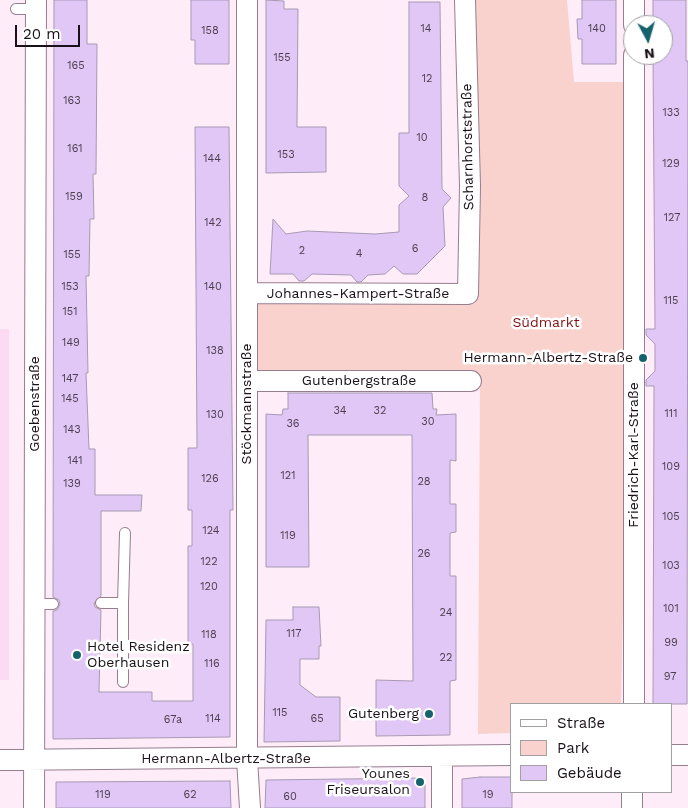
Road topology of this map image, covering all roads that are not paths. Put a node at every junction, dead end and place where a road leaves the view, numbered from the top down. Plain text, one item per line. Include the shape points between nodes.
1 (247, 0) edge
2 (465, 0) edge
3 (634, 0) edge
4 (36, 5) edge
5 (16, 9) dead end
6 (634, 15) edge
7 (634, 65) edge
8 (247, 293) junction
9 (468, 294) joint
10 (247, 381) junction
11 (471, 381) dead end
12 (125, 533) dead end
13 (101, 602) dead end
14 (123, 603) junction
15 (122, 682) dead end
16 (634, 703) edge
17 (510, 755) edge
18 (673, 755) edge
19 (688, 755) edge
20 (442, 756) junction
21 (247, 759) junction
22 (0, 760) edge
23 (34, 760) junction
24 (632, 793) edge
25 (34, 808) edge
26 (250, 808) edge
27 (442, 808) edge
28 (632, 808) edge

1 - 8 street, Stöckmannstraße
2 - 9 street, Scharnhorststraße via 470,186
3 - 6 street
4 - 5 lane
4 - 23 street, Goebenstraße via 44,604
7 - 16 street, Friedrich-Karl-Straße
8 - 9 street, Johannes-Kampert-Straße
8 - 10 street, Stöckmannstraße
10 - 11 street, Gutenbergstraße
10 - 21 street, Stöckmannstraße
12 - 14 lane
13 - 14 lane
14 - 15 lane
17 - 20 street, Hermann-Albertz-Straße
18 - 19 street
20 - 21 street, Hermann-Albertz-Straße
20 - 27 street
21 - 23 street, Hermann-Albertz-Straße
21 - 26 street, Stöckmannstraße
22 - 23 street, Hermann-Albertz-Straße
23 - 25 street, Goebenstraße
24 - 28 street

